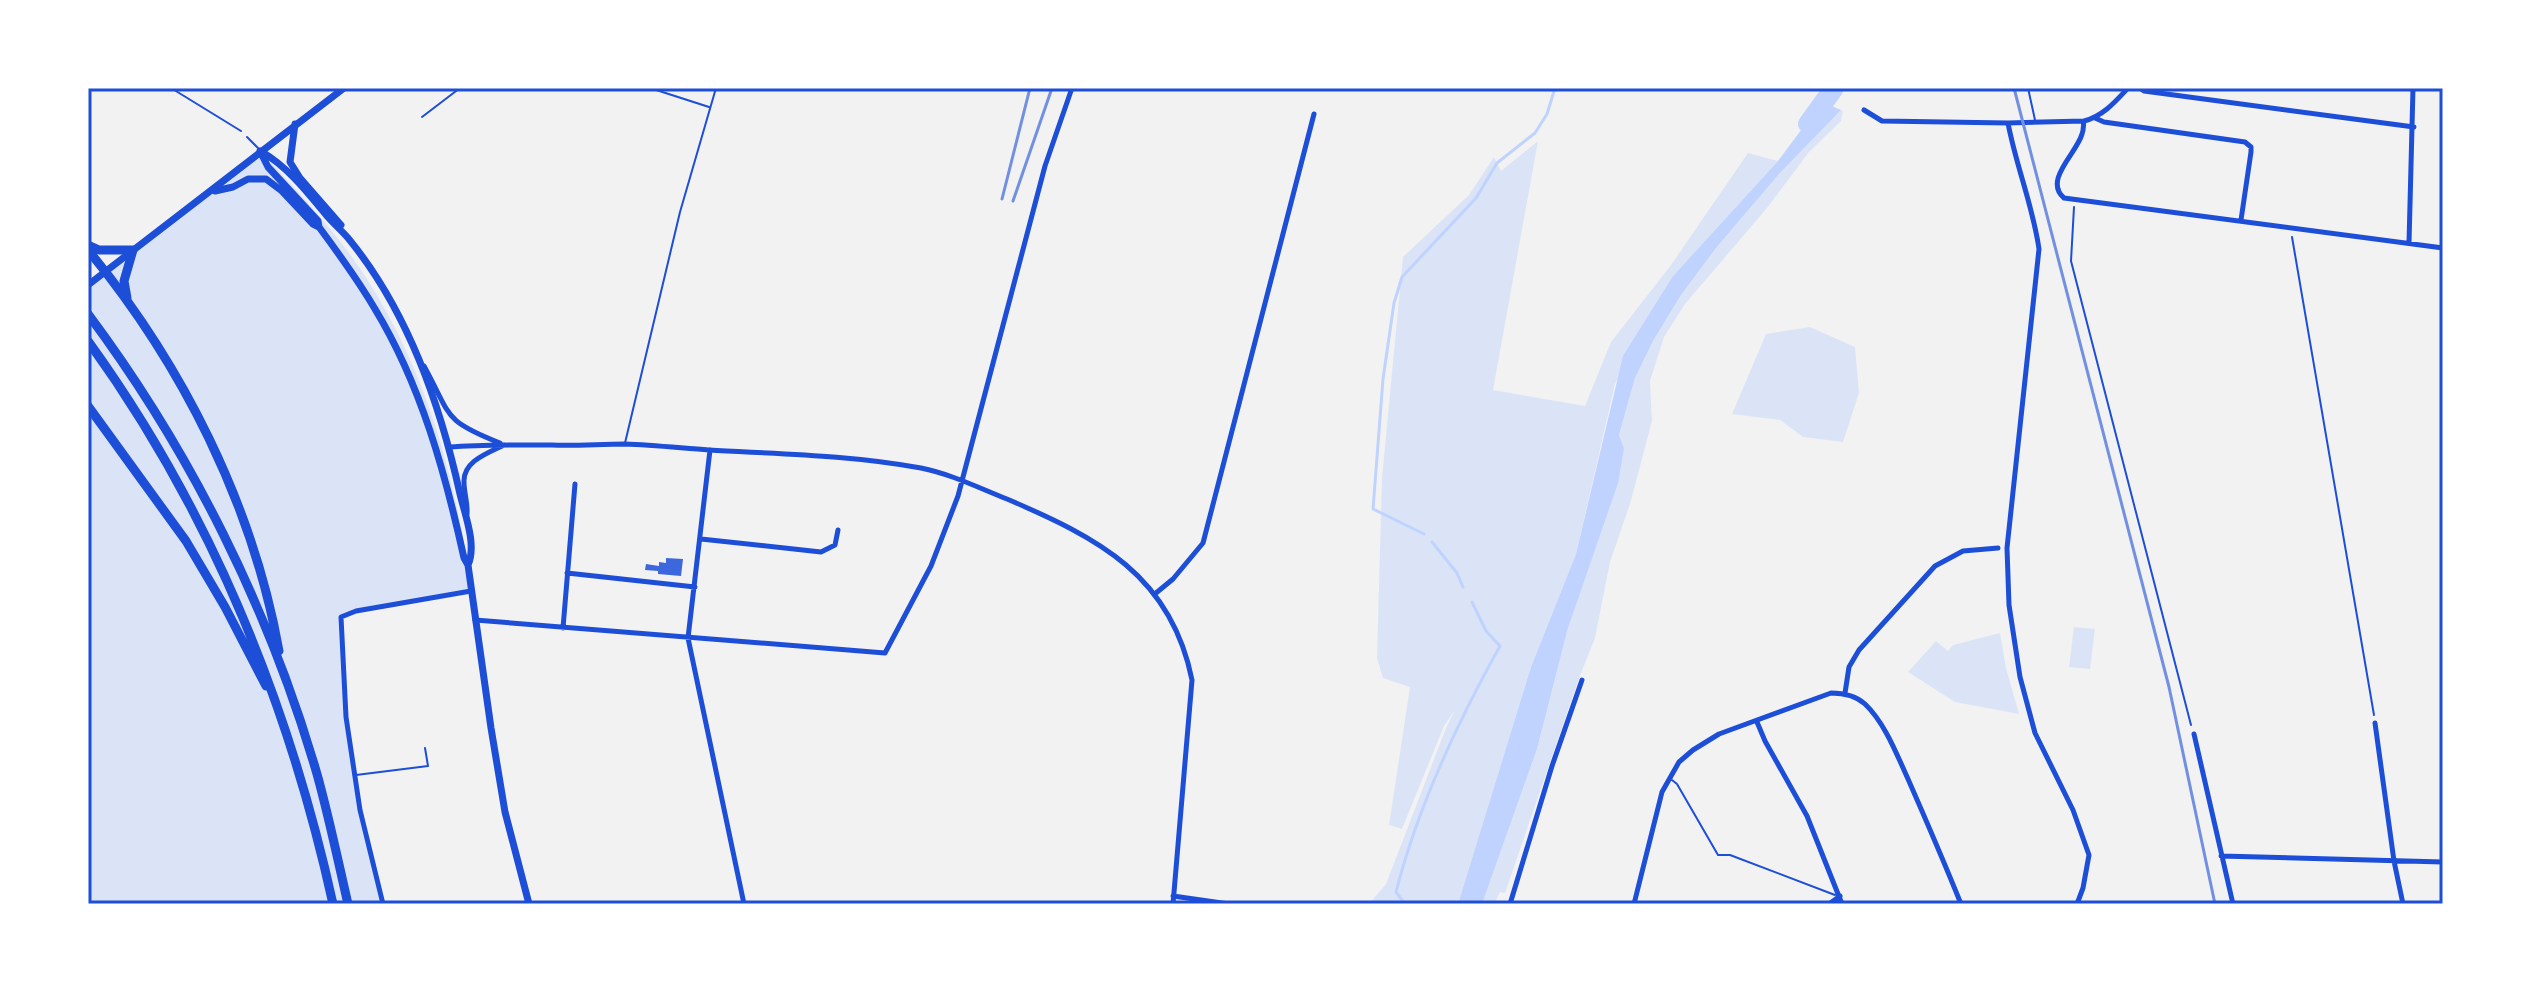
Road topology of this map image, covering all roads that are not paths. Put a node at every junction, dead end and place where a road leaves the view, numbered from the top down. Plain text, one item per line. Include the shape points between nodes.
1 (344, 88) edge
2 (460, 88) edge
3 (650, 88) edge
4 (716, 88) edge
5 (1072, 88) edge
6 (2028, 88) edge
7 (2128, 88) edge
8 (2140, 88) edge
9 (2413, 88) edge
10 (710, 107) junction
11 (1864, 110) dead end
12 (1314, 114) dead end
13 (422, 117) dead end
14 (2095, 118) junction
15 (2035, 121) junction
16 (2084, 121) junction
17 (2008, 123) junction
18 (295, 124) junction
19 (2414, 127) junction
20 (247, 137) road end
21 (260, 151) junction
22 (213, 191) junction
23 (2241, 220) junction
24 (319, 227) junction
25 (347, 237) junction
26 (2409, 243) junction
27 (88, 247) edge
28 (2443, 248) edge
29 (133, 250) junction
30 (106, 272) junction
31 (91, 283) edge
32 (128, 302) junction
33 (88, 314) edge
34 (88, 341) edge
35 (416, 351) junction
36 (88, 406) edge
37 (625, 444) junction
38 (505, 445) junction
39 (449, 447) junction
40 (437, 450) junction
41 (710, 450) junction
42 (962, 481) junction
43 (575, 484) dead end
44 (467, 518) junction
45 (838, 530) dead end
46 (701, 539) junction
47 (1998, 548) dead end
48 (468, 565) junction
49 (567, 573) junction
50 (695, 587) junction
51 (472, 591) junction
52 (1156, 593) junction
53 (475, 620) junction
54 (563, 628) junction
55 (688, 638) junction
56 (283, 670) junction
57 (1582, 680) dead end
58 (1845, 693) junction
59 (284, 722) junction
60 (1757, 722) junction
61 (2375, 723) road end
62 (2194, 734) dead end
63 (425, 748) dead end
64 (355, 775) junction
65 (1668, 778) junction
66 (2221, 856) junction
67 (2394, 861) junction
68 (2443, 862) edge
69 (1173, 896) junction
70 (1840, 896) junction
71 (333, 904) edge
72 (348, 904) edge
73 (383, 904) edge
74 (529, 904) edge
75 (744, 904) edge
76 (1173, 904) edge
77 (1229, 904) edge
78 (1510, 904) edge
79 (1634, 904) edge
80 (1829, 904) edge
81 (1842, 904) edge
82 (1961, 904) edge
83 (2077, 904) edge
84 (2233, 904) edge
85 (2403, 904) edge

1 - 18 main road
2 - 13 lane
3 - 10 lane
4 - 10 lane
5 - 42 street via 1045,166
6 - 15 lane
7 - 14 street
8 - 19 street
9 - 19 street
10 - 37 lane
11 - 17 street via 1882,121
12 - 52 street via 1203,543
14 - 16 street
14 - 23 street via 2245,142 2251,152
15 - 16 street
15 - 17 street
16 - 23 street via 2056,185 2064,198
17 - 83 street via 2039,249 2007,548 2009,605 2035,733 2089,855
18 - 21 main road
18 - 25 main road via 290,162
19 - 26 street
20 - 21 lane
21 - 22 main road
21 - 24 main road
21 - 25 main road via 275,160
22 - 24 main road via 266,179
22 - 29 main road
23 - 26 street
24 - 40 main road via 376,311 409,376
25 - 35 main road via 393,305
26 - 28 street
27 - 29 highway
27 - 30 highway
29 - 30 main road
29 - 32 highway via 124,281
30 - 31 main road
30 - 32 highway
32 - 56 highway via 185,393 231,489 272,609
33 - 56 highway via 183,457
34 - 59 highway via 155,443 203,530 244,616
35 - 38 street via 449,416
35 - 39 main road
36 - 59 highway via 201,565
37 - 38 street
37 - 41 street
38 - 39 street
38 - 44 street via 465,472
39 - 40 main road
39 - 44 main road
40 - 48 main road
41 - 42 street via 853,459 924,469
41 - 46 street
42 - 52 street via 1081,535 1118,557
42 - 55 street via 931,566 885,653
43 - 49 street
44 - 48 main road via 472,558
45 - 46 street via 835,545 821,552
46 - 50 street
47 - 58 street via 1963,551 1935,566 1859,650 1849,667
48 - 51 main road
49 - 50 street
49 - 54 street
50 - 55 street
51 - 53 main road
51 - 64 street via 341,617
52 - 69 street via 1178,630 1192,680
53 - 54 street
53 - 74 main road via 505,812
54 - 55 street
55 - 75 street
56 - 72 highway via 318,777
57 - 78 street
58 - 60 street via 1802,702
58 - 82 street via 1865,704 1896,753
59 - 71 highway
60 - 65 street via 1719,734 1693,750
60 - 70 street via 1807,816
61 - 67 street
62 - 66 street
63 - 64 lane via 428,766
64 - 73 street
65 - 70 lane via 1677,784 1718,855
65 - 79 street
66 - 67 street
66 - 84 street
67 - 68 street
67 - 85 street
69 - 76 street
69 - 77 street
70 - 80 street
70 - 81 street

